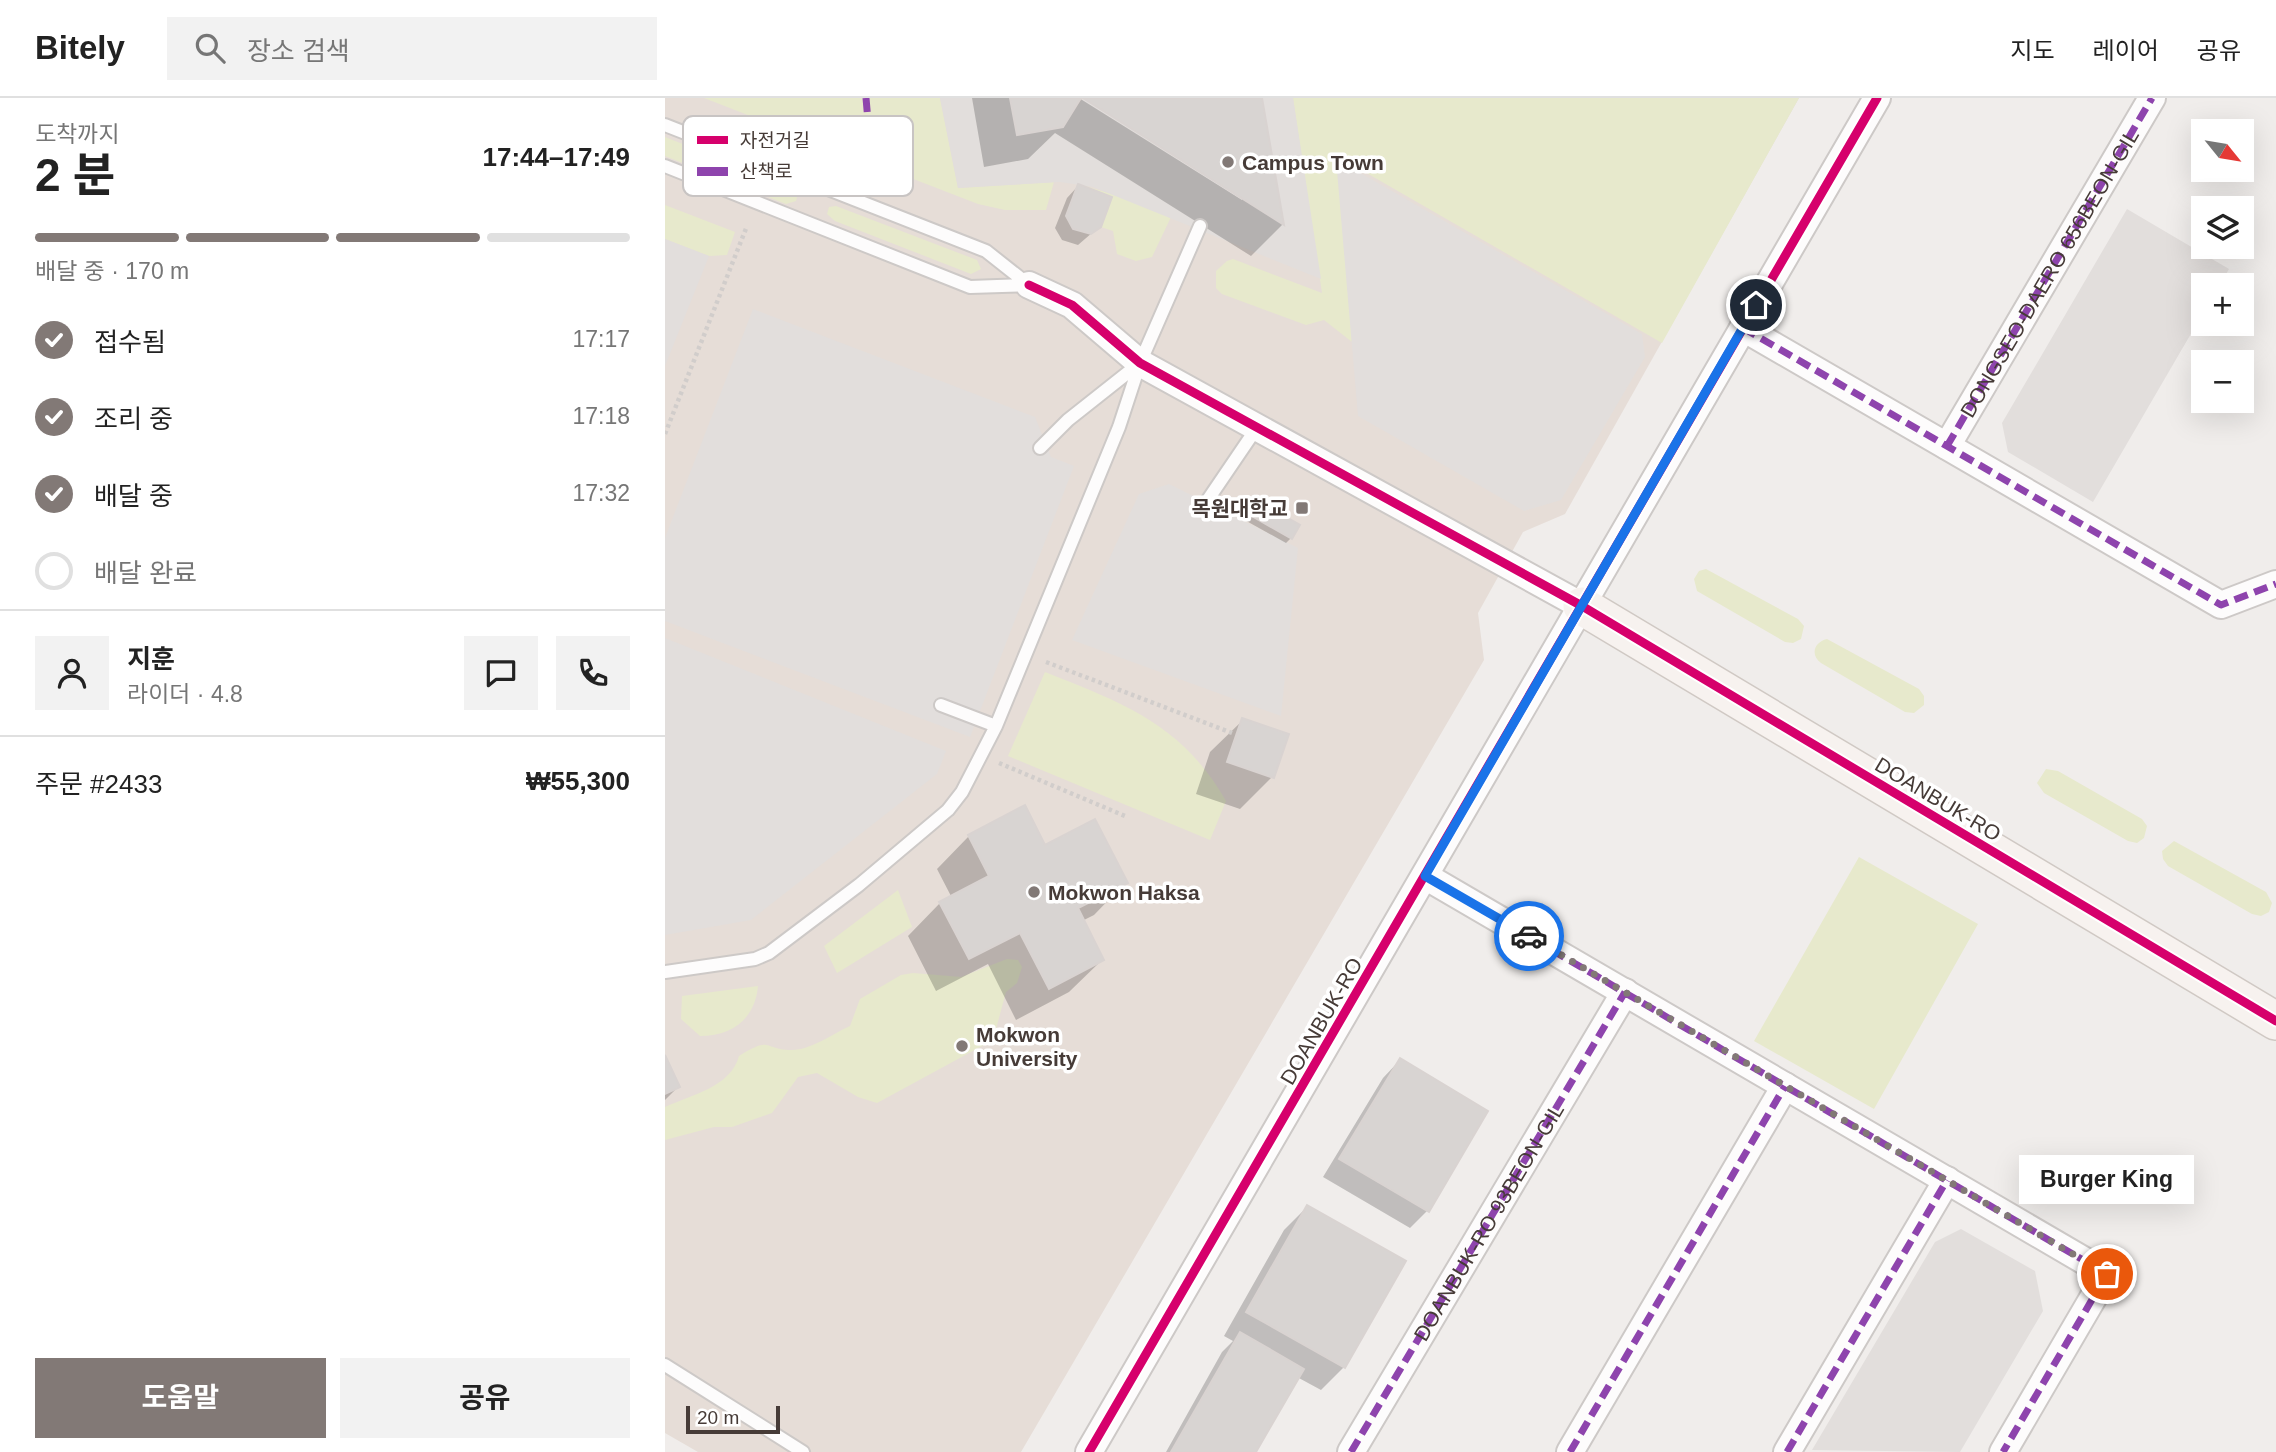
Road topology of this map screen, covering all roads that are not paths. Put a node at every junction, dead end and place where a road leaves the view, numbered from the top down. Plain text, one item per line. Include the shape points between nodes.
1 (1877, 98) edge
2 (2153, 98) edge
3 (665, 125) edge
4 (683, 132) edge
5 (665, 166) edge
6 (683, 173) edge
7 (741, 196) edge
8 (846, 196) edge
9 (1200, 226) dead end
10 (1029, 285) junction
11 (1743, 328) junction
12 (1140, 363) junction
13 (1258, 425) junction
14 (1947, 446) junction
15 (1040, 448) dead end
16 (1205, 504) dead end
17 (2276, 584) edge
18 (1582, 607) junction
19 (941, 705) dead end
20 (996, 726) junction
21 (1425, 876) junction
22 (665, 972) edge
23 (1625, 992) junction
24 (2276, 1021) edge
25 (1785, 1086) junction
26 (1947, 1180) junction
27 (665, 1365) edge
28 (803, 1452) edge
29 (1089, 1452) edge
30 (1351, 1452) edge
31 (1570, 1452) edge
32 (1787, 1452) edge
33 (2003, 1452) edge

1 - 11 street, DOANBUK-RO
2 - 14 street, DONGSEO-DAERO 656BEON-GIL
3 - 4 lane
5 - 6 lane
7 - 10 lane via 970,287
8 - 10 lane via 986,251
9 - 12 lane
10 - 12 street via 1072,305
11 - 14 street
11 - 18 street, DOANBUK-RO
12 - 13 street
12 - 15 lane
12 - 20 lane via 1119,427
13 - 16 lane
13 - 18 street
14 - 17 street via 2221,605
18 - 21 street, DOANBUK-RO
18 - 24 street, DOANBUK-RO
19 - 20 lane
20 - 22 lane via 948,810 769,953
21 - 23 street
21 - 29 street, DOANBUK-RO
23 - 25 street
23 - 30 street, DOANBUK-RO 93BEON-GIL
25 - 26 street
25 - 31 street
26 - 32 street
26 - 33 street via 2107,1274
27 - 28 lane

